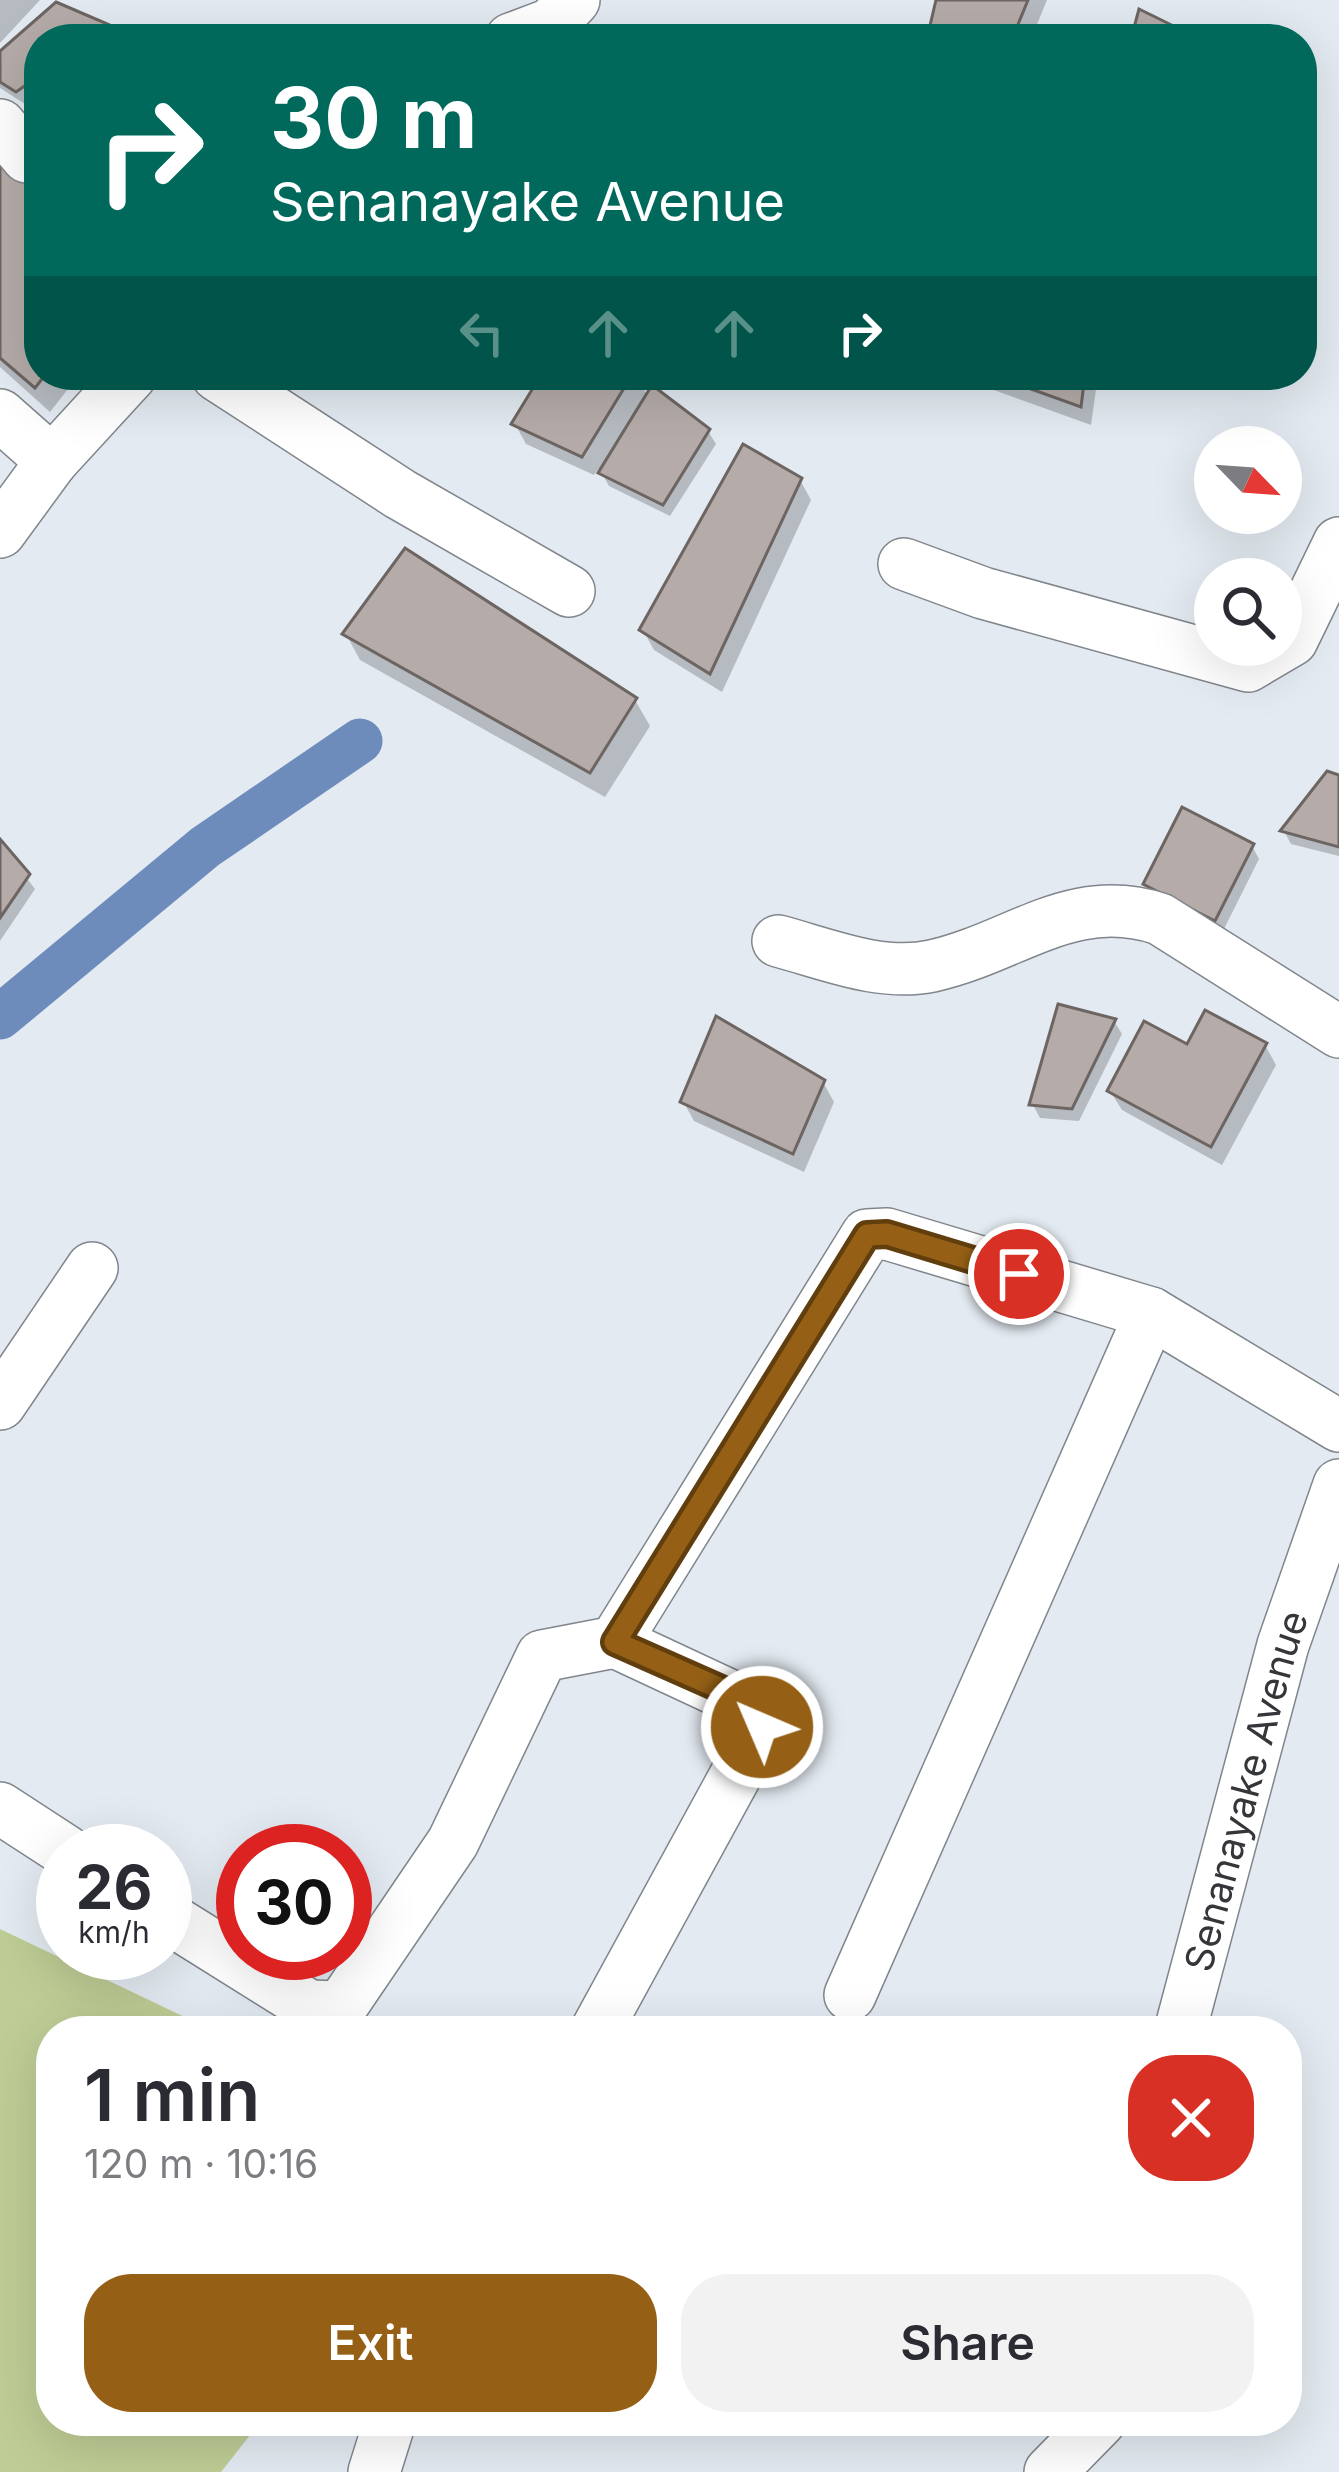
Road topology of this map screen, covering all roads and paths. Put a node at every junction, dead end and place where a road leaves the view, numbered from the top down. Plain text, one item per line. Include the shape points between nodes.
1 (574, 0) edge
2 (551, 24) edge
3 (117, 390) edge
4 (240, 390) edge
5 (0, 415) edge
6 (52, 461) junction
7 (0, 532) edge
8 (1339, 543) edge
9 (904, 564) dead end
10 (568, 591) dead end
11 (778, 941) dead end
12 (1339, 1032) edge
13 (92, 1268) dead end
14 (1151, 1313) junction
15 (0, 1404) edge
16 (1339, 1426) edge
17 (1339, 1485) edge
18 (615, 1642) junction
19 (0, 1808) edge
20 (36, 1831) edge
21 (192, 1933) edge
22 (850, 1996) dead end
23 (604, 2016) edge
24 (1184, 2016) edge
25 (385, 2436) edge
26 (1085, 2436) edge
27 (374, 2472) edge
28 (1050, 2472) edge

1 - 2 street
3 - 6 street
4 - 10 street
5 - 6 street
6 - 7 street
8 - 9 street via 1292,640 1248,666
11 - 12 street via 879,968 930,967 1094,908 1127,908 1160,919
13 - 15 street
14 - 16 street
14 - 18 street via 887,1234 867,1235
14 - 22 street
17 - 24 street, Senanayake Avenue via 1283,1646
18 - 21 street via 542,1656 453,1842 341,2007 310,2006
18 - 23 street via 765,1712
19 - 20 street
25 - 27 street
26 - 28 street

